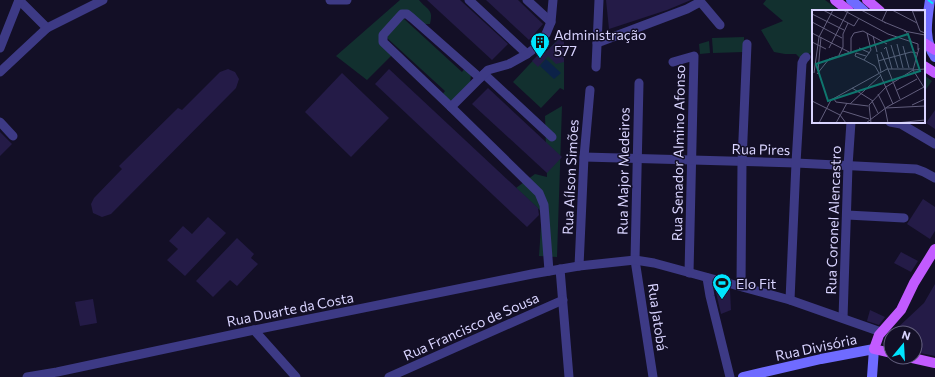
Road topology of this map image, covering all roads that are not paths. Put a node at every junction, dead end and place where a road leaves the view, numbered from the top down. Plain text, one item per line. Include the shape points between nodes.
1 (19, 0) edge
2 (102, 0) edge
3 (330, 0) edge
4 (347, 0) edge
5 (469, 0) edge
6 (527, 0) edge
7 (553, 0) edge
8 (599, 0) edge
9 (835, 0) edge
10 (851, 0) edge
11 (930, 0) edge
12 (699, 1) edge
13 (872, 8) edge
14 (848, 10) edge
15 (551, 22) junction
16 (925, 24) edge
17 (720, 25) dead end
18 (47, 28) junction
19 (597, 43) junction
20 (747, 44) dead end
21 (925, 44) edge
22 (0, 48) edge
23 (935, 50) edge
24 (527, 54) junction
25 (806, 56) dead end
26 (935, 57) edge
27 (673, 62) dead end
28 (596, 67) dead end
29 (925, 67) edge
30 (0, 72) edge
31 (935, 73) edge
32 (482, 76) junction
33 (639, 82) dead end
34 (590, 90) dead end
35 (452, 107) junction
36 (0, 122) edge
37 (851, 123) edge
38 (896, 123) edge
39 (13, 136) dead end
40 (552, 137) dead end
41 (935, 144) edge
42 (584, 157) junction
43 (638, 160) junction
44 (692, 161) junction
45 (742, 162) junction
46 (796, 163) junction
47 (848, 166) junction
48 (935, 178) edge
49 (847, 215) junction
50 (904, 218) dead end
51 (935, 249) edge
52 (635, 260) junction
53 (579, 266) junction
54 (560, 269) junction
55 (549, 271) junction
56 (689, 273) junction
57 (707, 278) junction
58 (741, 286) junction
59 (563, 300) junction
60 (790, 300) junction
61 (843, 318) junction
62 (254, 330) junction
63 (881, 332) junction
64 (874, 349) junction
65 (883, 351) edge
66 (923, 361) edge
67 (935, 364) edge
68 (58, 375) edge
69 (27, 377) edge
70 (296, 377) edge
71 (389, 377) edge
72 (569, 377) edge
73 (653, 377) edge
74 (730, 377) edge
75 (743, 377) edge
76 (872, 377) edge

1 - 18 street
1 - 22 street
2 - 18 street
3 - 4 street
5 - 24 street
6 - 15 street
7 - 15 street
8 - 19 street
9 - 14 main road
10 - 13 street
11 - 16 street
12 - 17 street
12 - 19 street via 687,9
15 - 24 street via 542,40
16 - 26 street via 927,39
18 - 30 street
19 - 28 street
20 - 45 street
21 - 23 main road
24 - 32 street via 509,64 492,68
25 - 46 street via 802,63
27 - 44 street, Rua Senador Almino Afonso via 694,56
29 - 31 main road
32 - 35 street
32 - 35 street via 407,14 402,14 383,35 383,42
32 - 40 street
33 - 43 street, Rua Major Medeiros
34 - 42 street, Rua Aílson Simões
35 - 55 street via 539,192 544,205
36 - 39 street
37 - 47 street, Rua Coronel Alencastro
38 - 41 street
42 - 43 street, Rua Pires
42 - 53 street, Rua Aílson Simões
43 - 44 street, Rua Pires
43 - 52 street, Rua Major Medeiros
44 - 45 street, Rua Pires
44 - 56 street, Rua Senador Almino Afonso
45 - 46 street, Rua Pires
45 - 58 street
46 - 47 street, Rua Pires
46 - 60 street
47 - 48 street, Rua Pires via 916,169
47 - 49 street, Rua Coronel Alencastro
49 - 50 street
49 - 61 street, Rua Coronel Alencastro
51 - 63 main road, Rua Divisória via 901,310
52 - 53 street, Rua Duarte da Costa
52 - 56 street, Rua Duarte da Costa
52 - 73 street, Rua Jatobá
53 - 54 street, Rua Duarte da Costa
54 - 55 street, Rua Duarte da Costa
54 - 59 street
55 - 62 street, Rua Duarte da Costa
56 - 57 street, Rua Duarte da Costa
57 - 58 street, Rua Duarte da Costa
57 - 74 street
58 - 60 street, Rua Duarte da Costa
59 - 71 street, Rua Francisco de Sousa
59 - 72 street
60 - 61 street, Rua Duarte da Costa
61 - 63 street, Rua Duarte da Costa
62 - 68 street, Rua Duarte da Costa
62 - 70 street
63 - 64 main road, Rua Divisória
64 - 65 main road
64 - 75 street, Rua Divisória
64 - 76 street
66 - 67 main road
68 - 69 street, Rua Duarte da Costa

